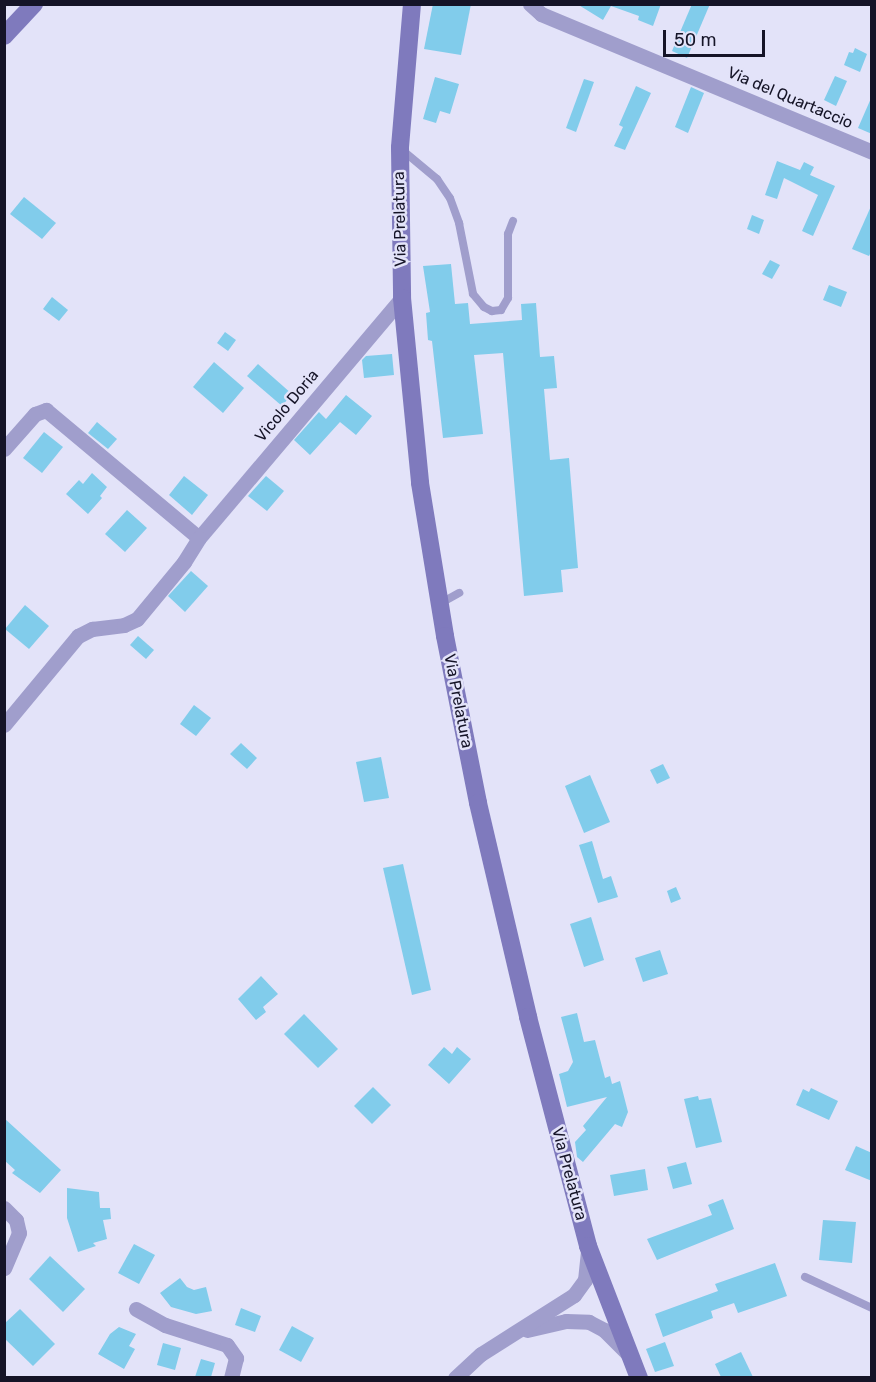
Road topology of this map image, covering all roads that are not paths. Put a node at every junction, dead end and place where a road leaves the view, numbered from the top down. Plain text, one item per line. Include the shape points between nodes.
1 (34, 4) edge
2 (412, 4) edge
3 (530, 4) edge
4 (4, 36) edge
5 (400, 148) junction
6 (872, 152) edge
7 (513, 221) dead end
8 (402, 298) junction
9 (4, 449) edge
10 (199, 538) junction
11 (459, 593) dead end
12 (440, 604) junction
13 (4, 725) edge
14 (4, 1208) edge
15 (588, 1246) junction
16 (4, 1268) edge
17 (805, 1277) dead end
18 (872, 1308) edge
19 (136, 1309) dead end
20 (516, 1333) junction
21 (628, 1354) junction
22 (231, 1377) edge
23 (455, 1377) edge
24 (639, 1377) edge

1 - 4 street
2 - 5 street, Via Prelatura
3 - 6 street, Via del Quartaccio via 541,14
5 - 7 lane via 437,179 450,198 473,294 492,311 501,310 508,298 508,234
5 - 8 street, Via Prelatura
8 - 10 street, Vicolo Doria
8 - 12 street, Via Prelatura via 413,431
9 - 10 street via 34,414 46,410
10 - 13 street, Vicolo Doria via 136,619 78,636
11 - 12 lane
12 - 15 street, Via Prelatura via 478,803 528,1017
14 - 16 street via 16,1220 19,1233
15 - 20 street via 588,1273 579,1290
15 - 21 street, Via Prelatura
17 - 18 lane
19 - 22 street via 165,1325 227,1346 236,1358
20 - 21 street via 566,1321 589,1322 602,1328
20 - 23 street via 472,1361
21 - 24 street, Via Prelatura

